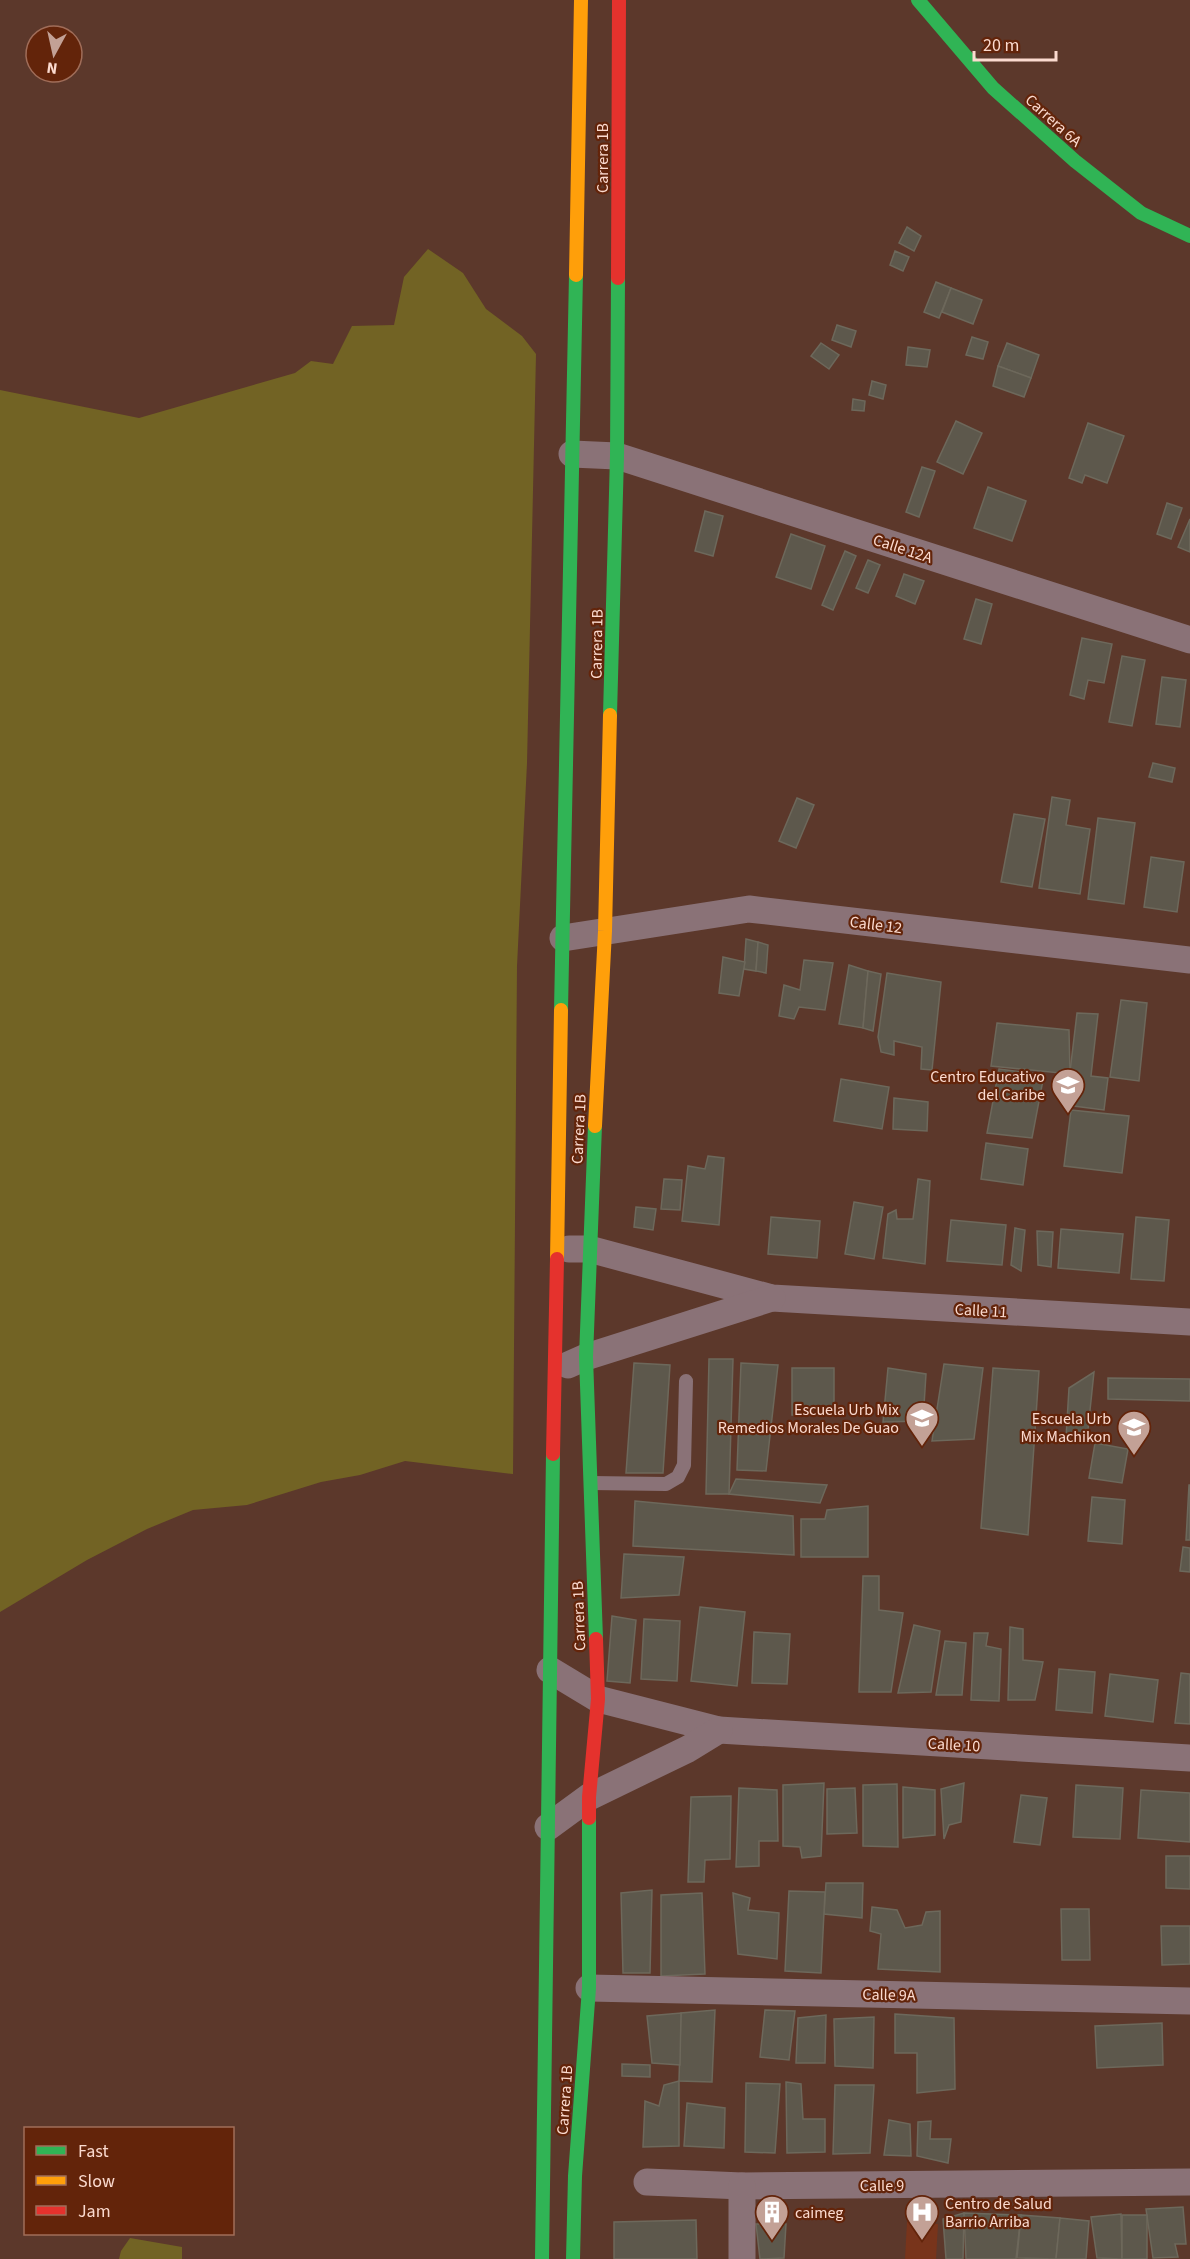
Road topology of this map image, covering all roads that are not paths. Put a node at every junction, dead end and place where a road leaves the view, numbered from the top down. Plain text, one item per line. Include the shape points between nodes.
1 (580, 0) edge
2 (620, 0) edge
3 (918, 0) edge
4 (1190, 236) edge
5 (572, 454) junction
6 (617, 456) junction
7 (1190, 640) edge
8 (605, 931) junction
9 (563, 938) junction
10 (1190, 960) edge
11 (558, 1249) junction
12 (589, 1249) junction
13 (772, 1298) junction
14 (1190, 1316) edge
15 (586, 1357) junction
16 (555, 1371) junction
17 (686, 1381) dead end
18 (590, 1483) junction
19 (550, 1670) junction
20 (598, 1698) junction
21 (719, 1730) junction
22 (1190, 1758) edge
23 (589, 1797) junction
24 (548, 1827) junction
25 (589, 1988) junction
26 (1190, 2001) edge
27 (647, 2182) dead end
28 (1190, 2182) edge
29 (742, 2186) junction
30 (542, 2259) edge
31 (573, 2259) edge
32 (742, 2259) edge

1 - 5 main road, Carrera 1B
2 - 6 main road, Carrera 1B
3 - 4 main road, Carrera 6A via 993,88 1075,161 1141,213
5 - 6 street, Calle 12A
5 - 9 main road, Carrera 1B
6 - 7 street, Calle 12A
6 - 8 main road, Carrera 1B
8 - 9 street, Calle 12
8 - 10 street, Calle 12 via 748,909
8 - 12 main road, Carrera 1B
9 - 11 main road, Carrera 1B
11 - 12 street
11 - 16 main road, Carrera 1B
12 - 13 street
12 - 15 main road, Carrera 1B
13 - 14 street, Calle 11
13 - 15 street
15 - 16 street
15 - 18 main road, Carrera 1B
16 - 19 main road, Carrera 1B
17 - 18 lane via 684,1466 678,1477 666,1484
18 - 20 main road, Carrera 1B
19 - 20 street, Calle 10
19 - 24 main road, Carrera 1B
20 - 21 street, Calle 10
20 - 23 main road, Carrera 1B
21 - 22 street, Calle 10
21 - 23 street
23 - 24 street
23 - 25 main road, Carrera 1B
24 - 30 main road, Carrera 1B
25 - 26 street, Calle 9A
25 - 31 main road, Carrera 1B via 574,2176
27 - 29 street, Calle 9
28 - 29 street, Calle 9
29 - 32 street

